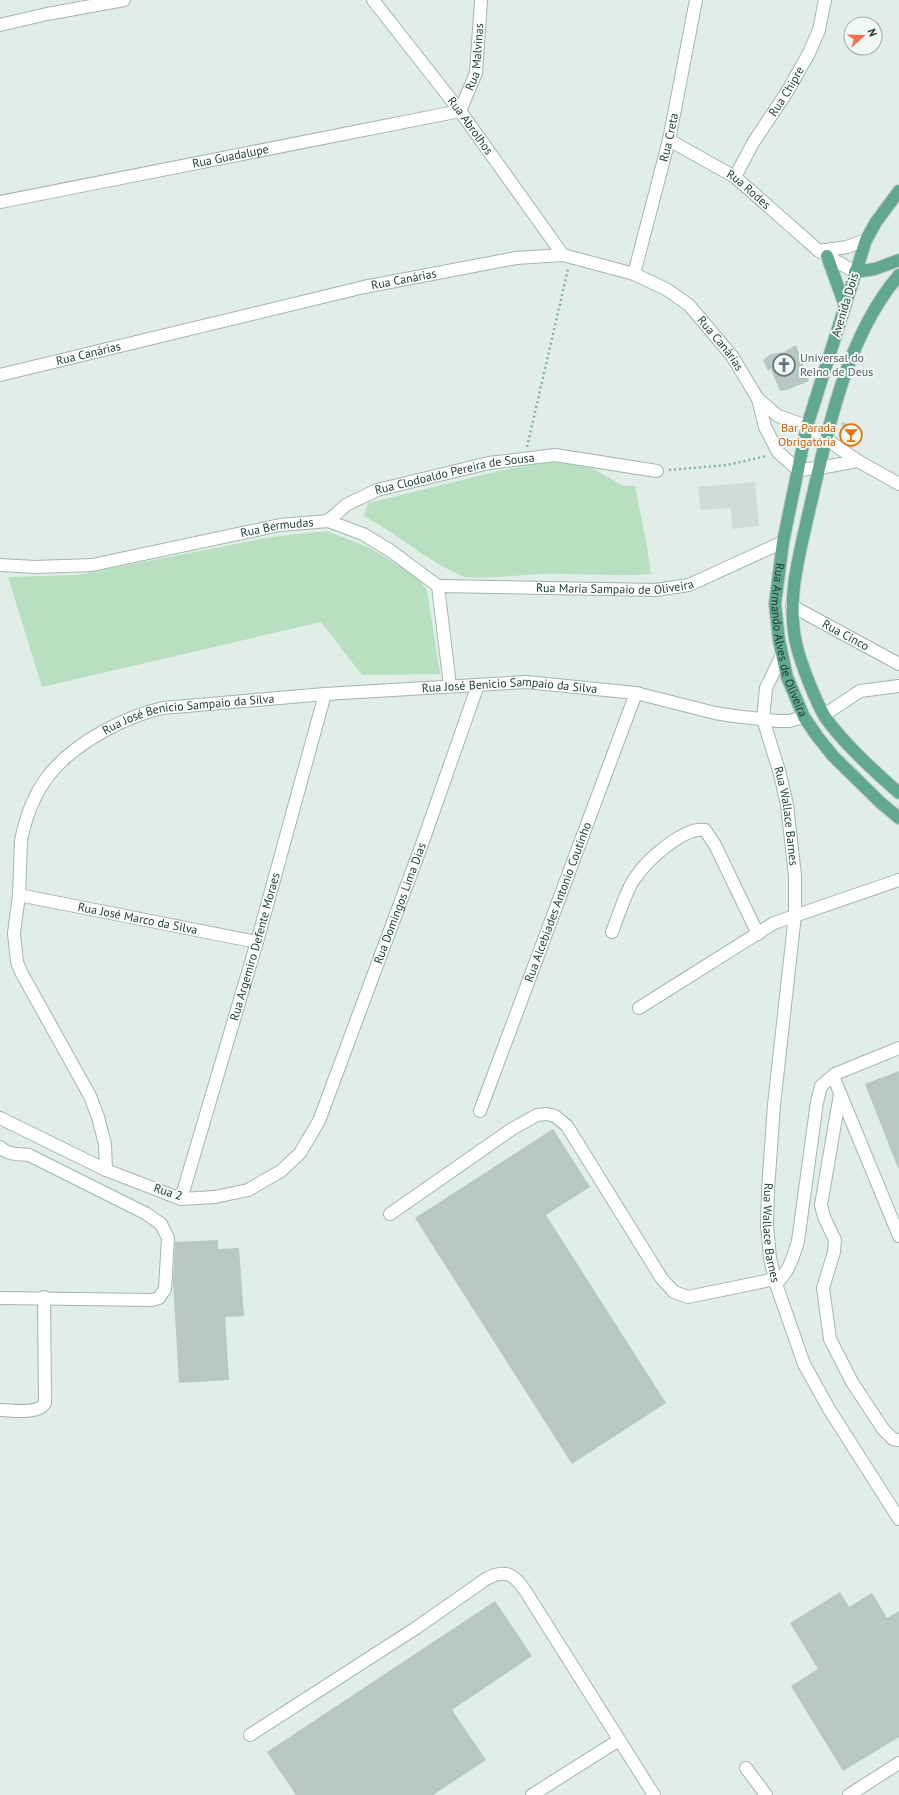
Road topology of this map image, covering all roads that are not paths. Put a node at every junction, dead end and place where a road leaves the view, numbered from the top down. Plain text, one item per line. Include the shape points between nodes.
1 (124, 0) edge
2 (373, 0) edge
3 (481, 0) edge
4 (696, 0) edge
5 (825, 0) edge
6 (0, 25) edge
7 (460, 111) junction
8 (669, 140) junction
9 (735, 177) junction
10 (899, 191) edge
11 (0, 202) edge
12 (866, 240) junction
13 (823, 253) junction
14 (567, 256) junction
15 (899, 260) edge
16 (855, 272) junction
17 (634, 274) junction
18 (899, 275) edge
19 (845, 306) junction
20 (0, 375) edge
21 (758, 399) junction
22 (807, 426) junction
23 (826, 440) junction
24 (858, 461) junction
25 (819, 468) junction
26 (798, 470) junction
27 (657, 471) road end
28 (899, 484) edge
29 (328, 521) junction
30 (783, 542) junction
31 (0, 565) edge
32 (438, 586) junction
33 (792, 606) junction
34 (782, 655) junction
35 (899, 664) edge
36 (478, 685) junction
37 (450, 686) junction
38 (899, 686) edge
39 (636, 693) junction
40 (326, 694) junction
41 (824, 715) junction
42 (804, 717) junction
43 (763, 719) junction
44 (899, 793) edge
45 (899, 818) edge
46 (899, 880) edge
47 (19, 895) junction
48 (795, 915) junction
49 (612, 932) dead end
50 (758, 934) junction
51 (256, 942) junction
52 (639, 1008) dead end
53 (899, 1048) edge
54 (833, 1076) junction
55 (840, 1094) junction
56 (480, 1111) dead end
57 (0, 1118) edge
58 (319, 1121) joint
59 (0, 1147) edge
60 (106, 1170) junction
61 (181, 1199) junction
62 (390, 1214) dead end
63 (899, 1236) edge
64 (776, 1282) junction
65 (44, 1297) junction
66 (0, 1298) edge
67 (0, 1410) edge
68 (899, 1440) edge
69 (899, 1519) edge
70 (250, 1735) dead end
71 (619, 1740) junction
72 (899, 1763) edge
73 (746, 1768) dead end
74 (532, 1795) edge
75 (654, 1795) edge
76 (766, 1795) edge
77 (849, 1795) edge

1 - 6 street
2 - 7 street, Rua Abrolhos
3 - 7 street, Rua Malvinas via 476,73
4 - 8 street, Rua Creta
5 - 9 street, Rua Chipre via 819,30 809,53
7 - 11 street, Rua Guadalupe
7 - 14 street, Rua Abrolhos
8 - 9 street, Rua Rodes
8 - 17 street, Rua Creta
9 - 13 street, Rua Rodes
10 - 12 main road, Avenida Dois
12 - 13 street
12 - 16 main road, Avenida Dois
13 - 16 street, Rua Rodes
13 - 19 main road
14 - 17 street, Rua Canárias
14 - 20 street, Rua Canárias via 500,261 364,287
15 - 16 main road via 875,269
16 - 19 main road, Avenida Dois
17 - 21 street, Rua Canárias via 666,289 688,305 732,356
18 - 23 main road, Rua Armando Alves de Oliveira via 862,333 852,355
19 - 22 main road, Avenida Dois
21 - 22 street, Rua Canárias via 778,416
21 - 26 street, Rua Canárias via 765,427 778,452
22 - 23 street, Rua Canárias
22 - 26 main road, Rua Armando Alves de Oliveira
23 - 24 street, Rua Canárias
23 - 25 main road, Rua Armando Alves de Oliveira
24 - 25 street
24 - 28 street, Rua Canárias
25 - 26 street
25 - 33 main road, Rua Armando Alves de Oliveira via 799,556
26 - 30 main road, Rua Armando Alves de Oliveira
27 - 29 street, Rua Clodoaldo Pereira de Sousa via 555,455 524,457 378,490 346,504
29 - 31 street, Rua Bermudas via 280,525 92,565
29 - 32 street, Rua Bermudas via 362,534 391,551
30 - 32 street, Rua Maria Sampaio de Oliveira via 689,585 656,590
30 - 34 main road, Rua Armando Alves de Oliveira via 775,604
32 - 37 street
33 - 35 street, Rua Cinco
33 - 41 main road, Rua Armando Alves de Oliveira via 796,647
34 - 42 main road, Rua Armando Alves de Oliveira via 787,677
34 - 43 street, Rua Wallace Barnes via 766,688
36 - 37 street, Rua José Benicio Sampaio da Silva
36 - 39 street, Rua José Benicio Sampaio da Silva via 526,682
36 - 58 street, Rua Domingos Lima Dias via 414,868
37 - 40 street, Rua José Benicio Sampaio da Silva
38 - 41 street via 860,691
39 - 43 street, Rua José Benicio Sampaio da Silva via 715,713
39 - 56 street, Rua Alcebiades Antonio Coutinho
40 - 47 street, Rua José Benicio Sampaio da Silva via 184,705 142,712 116,724 70,752 45,780 29,811 21,841
40 - 51 street, Rua Argemiro Defente Moraes
41 - 44 main road, Rua Armando Alves de Oliveira via 844,739
42 - 43 street via 789,721
42 - 45 main road, Rua Armando Alves de Oliveira via 833,756
43 - 48 street, Rua Wallace Barnes via 787,805 795,876
46 - 48 street
47 - 51 street, Rua José Marco da Silva
47 - 60 street, Rua José Benicio Sampaio da Silva via 14,933 17,962 90,1096 105,1144
48 - 50 street via 774,923
48 - 64 street, Rua Wallace Barnes via 774,1105 768,1190 767,1225 770,1258
49 - 50 street via 634,879 644,866 680,838 696,830 705,830 715,845
50 - 52 street
51 - 61 street, Rua Argemiro Defente Moraes
53 - 54 street
54 - 55 street
54 - 64 street via 821,1086 817,1102 793,1261 786,1273
55 - 63 street
55 - 68 street via 821,1205 835,1240 823,1288 830,1339 868,1408 883,1429 893,1439
57 - 60 street, Rua 2
58 - 61 street, Rua 2 via 300,1153 281,1171 248,1190 216,1197
59 - 65 street via 13,1154 29,1155 145,1213 161,1224 168,1238 165,1289 158,1298 152,1300
60 - 61 street, Rua 2
62 - 64 street via 512,1129 537,1115 547,1114 561,1119 567,1126 662,1279 674,1292 688,1297
64 - 69 street, Rua Wallace Barnes via 804,1364 829,1409
65 - 66 street
65 - 67 street via 45,1403 36,1410
70 - 71 street via 416,1628 486,1579 501,1573 508,1574 520,1583
71 - 74 street
71 - 75 street
72 - 77 street
73 - 76 street

